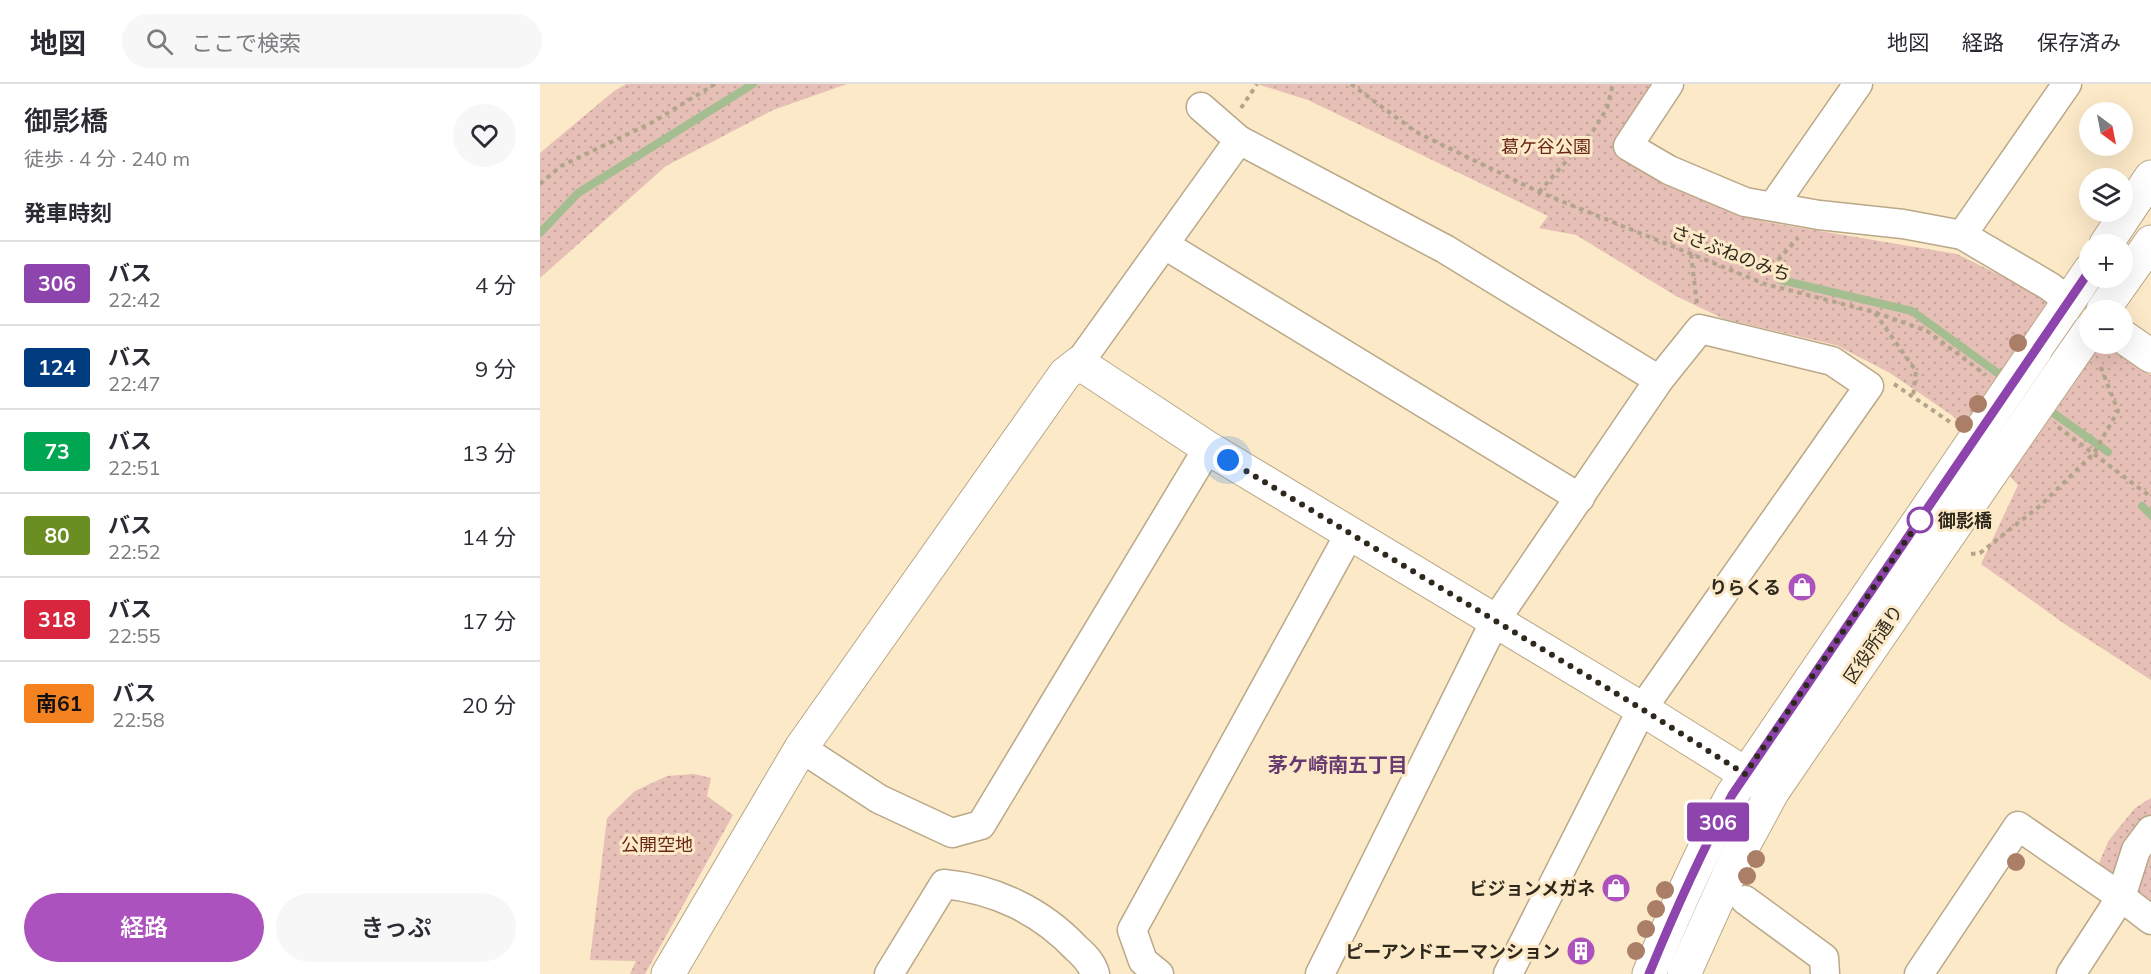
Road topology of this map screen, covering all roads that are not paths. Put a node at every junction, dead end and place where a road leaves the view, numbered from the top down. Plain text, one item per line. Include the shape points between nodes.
1 (1668, 84) edge
2 (1858, 84) edge
3 (2067, 84) edge
4 (1201, 106) dead end
5 (1239, 140) junction
6 (2151, 177) edge
7 (1773, 206) junction
8 (2113, 234) edge
9 (1962, 235) junction
10 (1165, 245) junction
11 (2103, 288) edge
12 (2086, 300) edge
13 (2079, 308) edge
14 (2079, 314) edge
15 (2133, 344) edge
16 (2079, 346) edge
17 (2151, 356) edge
18 (1079, 363) junction
19 (1659, 380) junction
20 (1208, 448) junction
21 (1580, 498) junction
22 (1350, 533) junction
23 (1495, 621) junction
24 (1642, 709) junction
25 (801, 748) junction
26 (1745, 774) junction
27 (1773, 791) junction
28 (2151, 830) edge
29 (2121, 897) junction
30 (1745, 900) dead end
31 (2151, 920) edge
32 (1322, 973) edge
33 (668, 974) edge
34 (889, 974) edge
35 (1095, 974) edge
36 (1159, 974) edge
37 (1508, 974) edge
38 (1649, 974) edge
39 (1684, 974) edge
40 (1825, 974) edge
41 (1919, 974) edge
42 (2071, 974) edge

1 - 7 street via 1628,146 1669,170 1745,202
2 - 7 street
3 - 9 street
4 - 5 street
5 - 10 street
5 - 19 street via 1445,249
6 - 8 street
7 - 9 street
9 - 13 street
10 - 18 street
10 - 21 street
11 - 12 street
14 - 26 street, 区役所通り, bridge via 2053,343 2035,351 1961,439
15 - 17 street
16 - 27 street, 区役所通り, bridge
18 - 20 street
18 - 25 street via 1065,374
19 - 21 street
19 - 24 street via 1701,329 1832,361 1869,386
20 - 22 street
20 - 25 street via 981,825 952,833 879,799
21 - 23 street
22 - 23 street
22 - 36 street via 1132,930 1143,961
23 - 24 street
23 - 32 street
24 - 26 street
24 - 37 street
25 - 33 street
26 - 27 street
26 - 38 street, 区役所通り via 1705,846
27 - 39 street, 区役所通り via 1735,861
28 - 29 street via 2136,850
29 - 31 street
29 - 41 street via 2018,826
29 - 42 street
30 - 40 street via 1824,958
34 - 35 street via 944,884 969,886 1015,902 1058,928 1093,965

